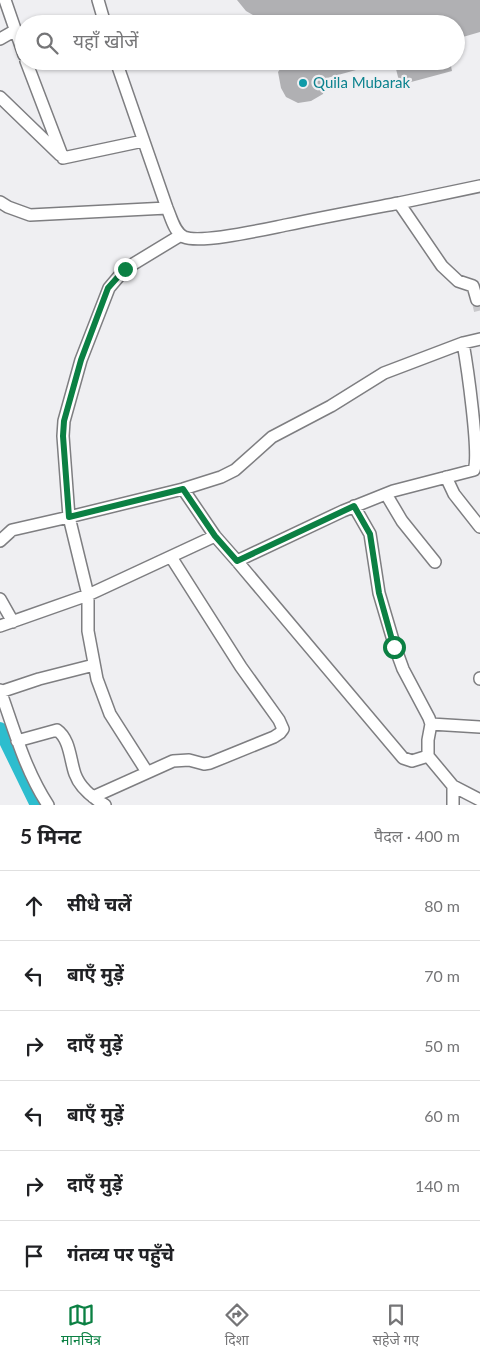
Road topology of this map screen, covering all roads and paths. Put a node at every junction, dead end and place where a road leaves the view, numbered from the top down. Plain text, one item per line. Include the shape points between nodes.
1 (5, 0) edge
2 (98, 0) edge
3 (102, 15) edge
4 (14, 31) joint
5 (0, 39) edge
6 (29, 70) edge
7 (119, 70) edge
8 (0, 97) edge
9 (143, 141) junction
10 (63, 158) junction
11 (480, 186) edge
12 (0, 202) edge
13 (399, 203) junction
14 (167, 208) junction
15 (181, 235) junction
16 (477, 284) edge
17 (477, 300) dead end
18 (480, 339) edge
19 (463, 343) junction
20 (479, 467) edge
21 (446, 478) junction
22 (183, 489) junction
23 (386, 494) junction
24 (354, 506) junction
25 (69, 517) junction
26 (480, 527) edge
27 (0, 528) edge
28 (12, 530) junction
29 (215, 536) junction
30 (0, 541) edge
31 (171, 557) junction
32 (237, 561) junction
33 (435, 562) dead end
34 (88, 595) junction
35 (0, 599) edge
36 (13, 622) junction
37 (0, 626) edge
38 (94, 665) junction
39 (0, 691) edge
40 (430, 724) junction
41 (480, 727) edge
42 (17, 741) junction
43 (428, 756) junction
44 (147, 772) junction
45 (452, 786) junction
46 (92, 796) junction
47 (480, 800) edge
48 (48, 805) edge
49 (105, 805) edge
50 (452, 805) edge

1 - 4 street
2 - 3 street
4 - 5 street
6 - 10 street
7 - 9 street
8 - 10 street
9 - 10 street
9 - 14 street
11 - 13 street
12 - 14 street via 30,215
13 - 15 street via 228,236 187,238
13 - 16 street via 442,266 458,281
14 - 15 street
15 - 25 street via 125,269 108,288 81,360 64,421
16 - 17 street
18 - 19 street
19 - 20 street via 474,405
19 - 22 street via 384,373 272,437 235,470
20 - 21 street
21 - 23 street
21 - 26 street via 454,494
22 - 25 street
22 - 29 street
23 - 24 street
23 - 33 street via 402,521
24 - 32 street
24 - 40 street via 370,534 379,593 394,647 427,711
25 - 28 street
25 - 34 street
27 - 28 street
28 - 30 street
29 - 31 street
29 - 32 street
31 - 34 street
31 - 44 street via 241,667 280,720 282,729 274,737 210,763 173,761
32 - 43 street via 403,758 412,762
34 - 36 street
34 - 38 street via 88,631
35 - 36 street
36 - 37 street
38 - 39 street
38 - 44 street via 110,714
39 - 42 street
40 - 41 street
40 - 43 street
42 - 46 street via 57,730 65,740 75,775
42 - 48 street
43 - 45 street
44 - 46 street
45 - 47 street
45 - 50 street
46 - 49 street

